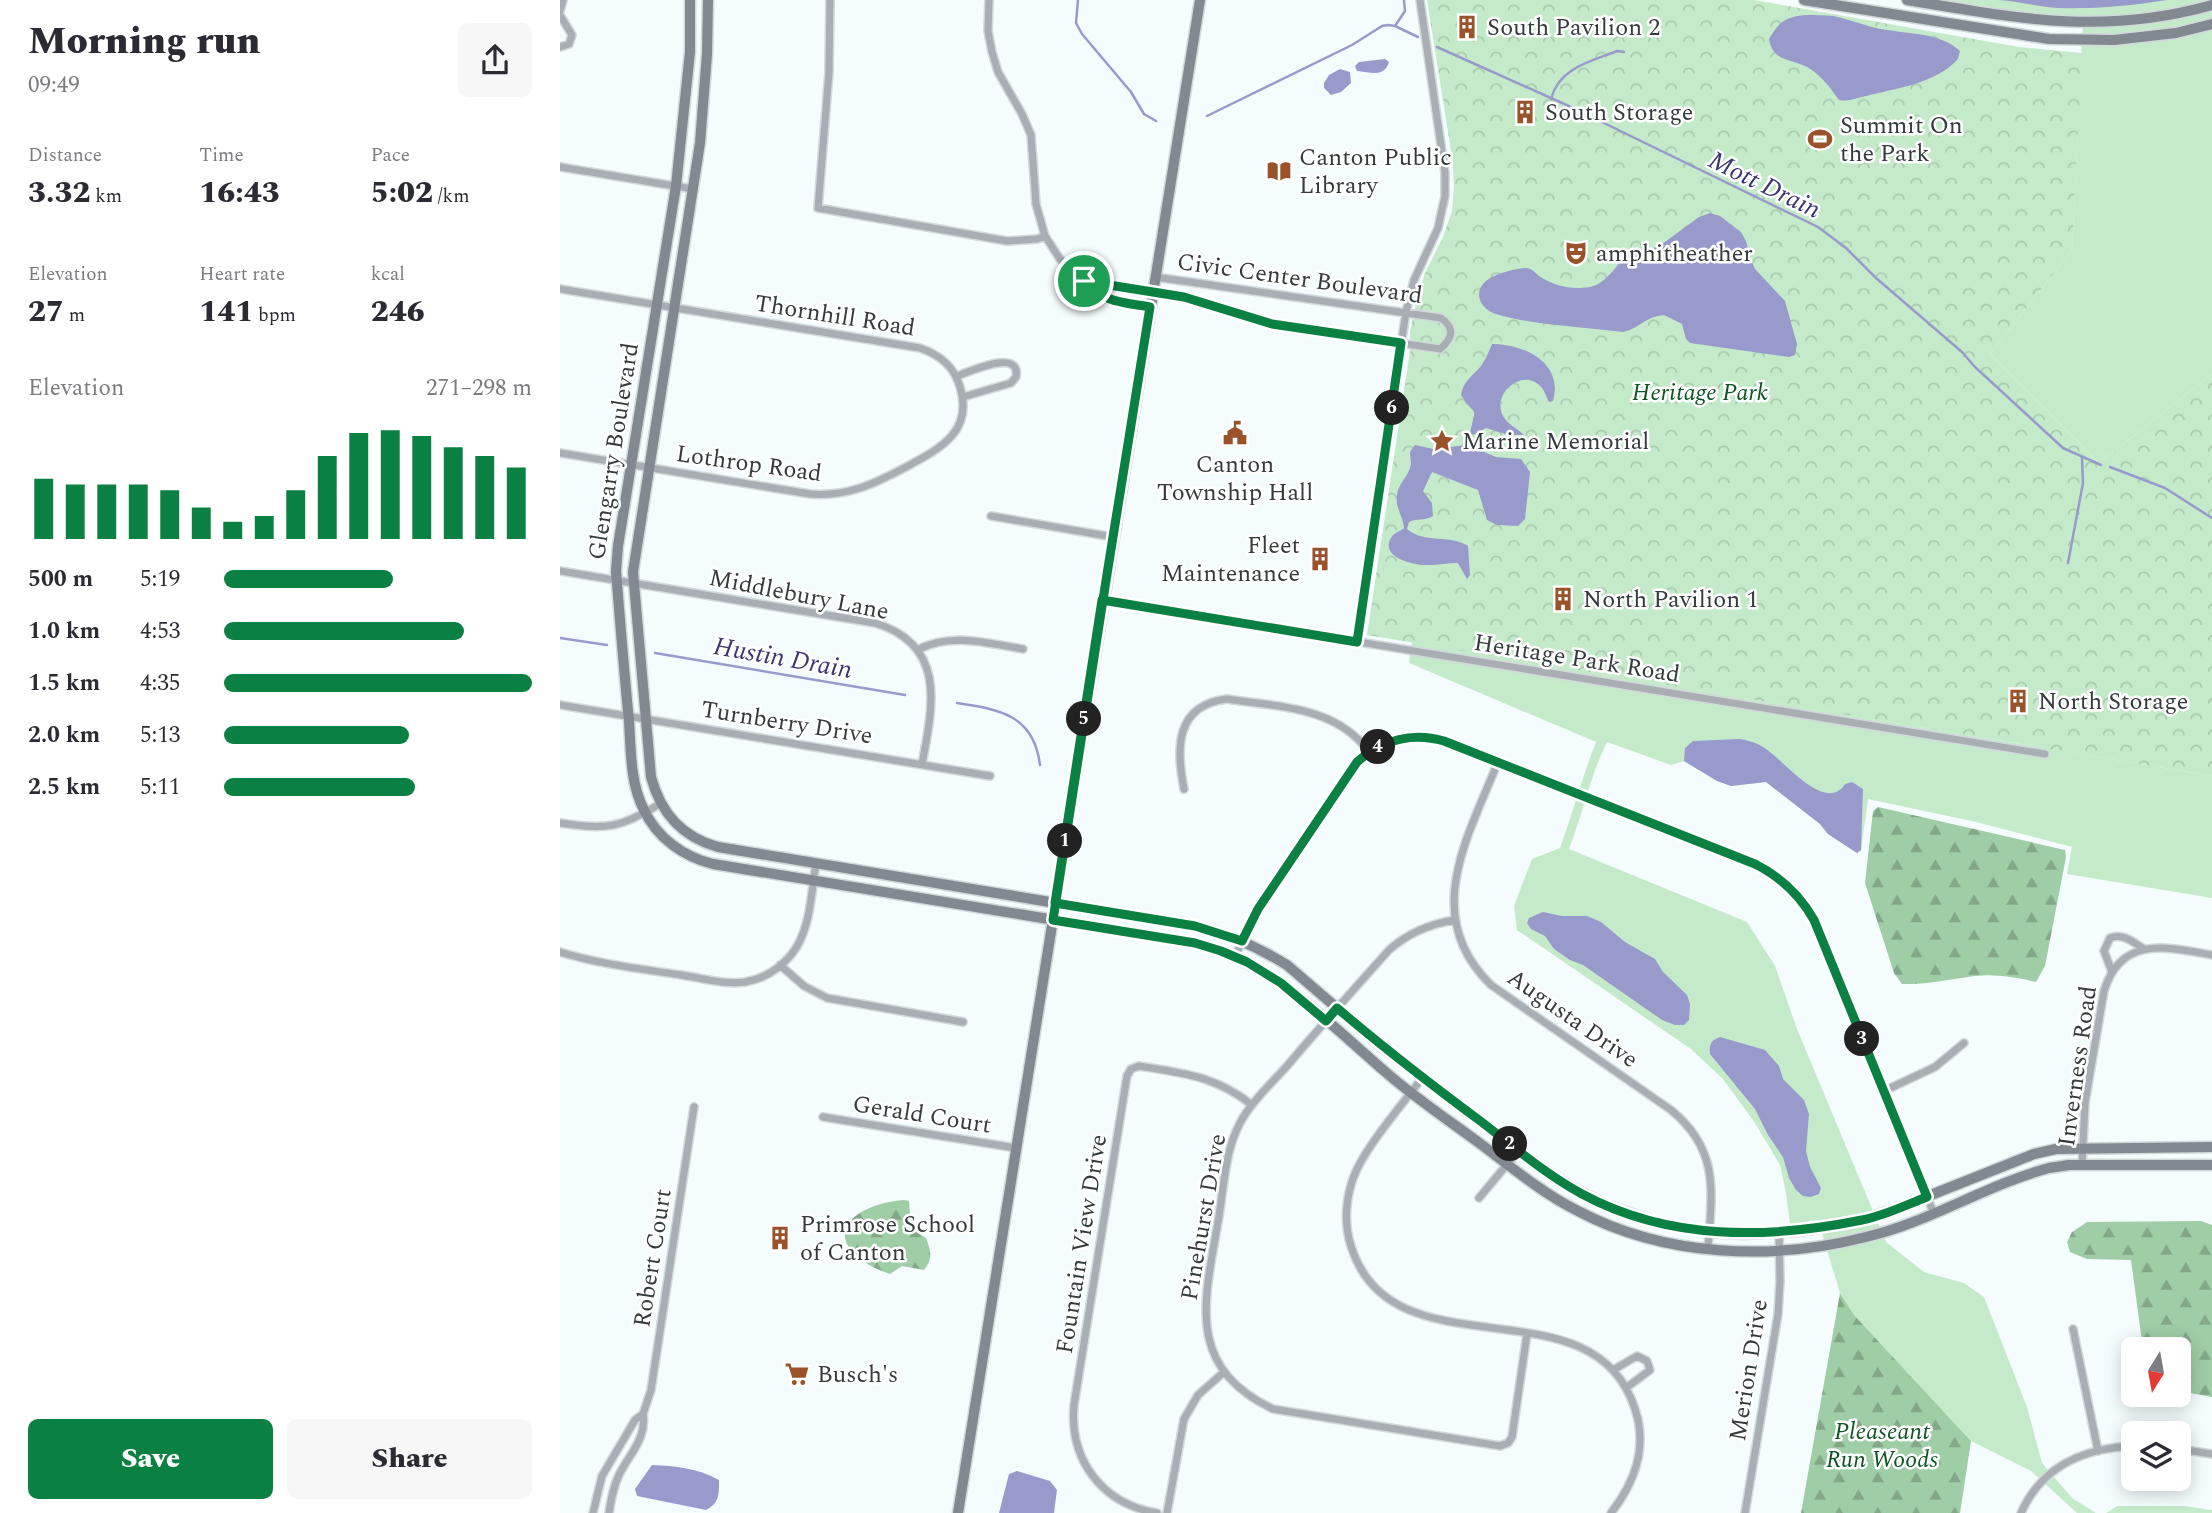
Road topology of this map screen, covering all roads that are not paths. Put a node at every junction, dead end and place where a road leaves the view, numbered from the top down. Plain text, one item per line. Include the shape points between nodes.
1 (563, 0) edge
2 (690, 0) edge
3 (708, 0) edge
4 (830, 0) edge
5 (989, 0) edge
6 (1199, 0) edge
7 (1420, 0) edge
8 (1804, 0) edge
9 (1907, 0) edge
10 (2212, 5) edge
11 (560, 13) edge
12 (2212, 24) edge
13 (560, 47) edge
14 (687, 82) junction
15 (705, 83) junction
16 (560, 167) edge
17 (676, 186) junction
18 (694, 189) junction
19 (1045, 236) junction
20 (1155, 277) junction
21 (1084, 281) junction
22 (560, 289) edge
23 (1152, 293) junction
24 (657, 305) junction
25 (1150, 307) junction
26 (674, 308) junction
27 (1406, 312) junction
28 (1401, 343) junction
29 (957, 376) junction
30 (963, 397) junction
31 (560, 453) edge
32 (631, 465) junction
33 (649, 468) junction
34 (991, 516) dead end
35 (1112, 537) junction
36 (560, 571) edge
37 (616, 580) junction
38 (634, 583) junction
39 (1102, 600) junction
40 (1357, 642) junction
41 (1023, 649) dead end
42 (917, 650) junction
43 (560, 705) edge
44 (628, 716) junction
45 (646, 719) junction
46 (1370, 752) junction
47 (2045, 754) dead end
48 (1498, 762) junction
49 (922, 764) junction
50 (990, 776) dead end
51 (1184, 789) dead end
52 (660, 804) junction
53 (645, 813) junction
54 (560, 822) edge
55 (725, 848) junction
56 (816, 863) junction
57 (722, 866) junction
58 (860, 870) junction
59 (813, 881) junction
60 (857, 888) junction
61 (972, 889) junction
62 (1055, 903) junction
63 (969, 906) junction
64 (1053, 920) junction
65 (1455, 920) junction
66 (1177, 923) junction
67 (1174, 940) junction
68 (1242, 941) junction
69 (2144, 949) junction
70 (560, 952) edge
71 (2212, 955) edge
72 (1235, 956) junction
73 (780, 965) junction
74 (2112, 972) junction
75 (1337, 1008) junction
76 (1326, 1021) junction
77 (963, 1022) dead end
78 (1964, 1043) dead end
79 (1422, 1078) junction
80 (1884, 1091) junction
81 (1411, 1092) junction
82 (1252, 1105) junction
83 (694, 1107) dead end
84 (822, 1117) dead end
85 (2082, 1147) junction
86 (2212, 1147) edge
87 (1016, 1148) junction
88 (1519, 1150) junction
89 (1508, 1164) junction
90 (2082, 1165) junction
91 (2212, 1165) edge
92 (1927, 1197) junction
93 (1479, 1198) dead end
94 (1602, 1204) junction
95 (1934, 1214) junction
96 (1594, 1219) junction
97 (1709, 1232) junction
98 (1779, 1233) junction
99 (1708, 1249) junction
100 (1780, 1250) junction
101 (2073, 1329) dead end
102 (1527, 1334) junction
103 (1614, 1370) junction
104 (1224, 1372) junction
105 (1626, 1388) junction
106 (643, 1414) junction
107 (2121, 1448) edge
108 (2098, 1451) junction
109 (2191, 1451) edge
110 (2212, 1454) edge
111 (593, 1513) edge
112 (609, 1513) edge
113 (957, 1513) edge
114 (1157, 1513) edge
115 (1167, 1513) edge
116 (1611, 1513) edge
117 (1745, 1513) edge
118 (2021, 1513) edge

1 - 11 street
2 - 14 street, Glengarry Boulevard
3 - 15 street, Glengarry Boulevard
4 - 19 street via 818,208 1007,241
5 - 19 street via 988,31 998,72 1031,135 1036,204
6 - 20 street
7 - 27 street via 1445,197 1438,228 1413,280
8 - 12 street via 2060,40 2149,37
9 - 10 street via 2080,24 2145,20
11 - 13 street via 572,35 569,44
14 - 15 street
14 - 17 street, Glengarry Boulevard
15 - 18 street, Glengarry Boulevard
16 - 17 street
17 - 18 street
17 - 24 street, Glengarry Boulevard
18 - 26 street, Glengarry Boulevard
19 - 21 street via 1059,259
20 - 23 street
20 - 27 street, Civic Center Boulevard
21 - 23 street, Civic Center Boulevard
21 - 25 street via 1096,294
22 - 24 street, Thornhill Road
23 - 25 street
23 - 28 street, Civic Center Boulevard via 1184,297 1272,324
24 - 26 street, Thornhill Road
24 - 32 street, Glengarry Boulevard
25 - 35 street
26 - 29 street, Thornhill Road via 920,348 941,358
26 - 33 street, Glengarry Boulevard
27 - 28 street
27 - 28 street, Civic Center Boulevard via 1441,318 1452,332 1440,349
28 - 40 street
29 - 30 street
29 - 30 street via 1004,361 1016,369 1011,383
30 - 33 street, Lothrop Road via 961,417 945,444 863,488 810,494
31 - 32 street, Lothrop Road
32 - 33 street, Lothrop Road
32 - 37 street, Glengarry Boulevard
33 - 38 street, Glengarry Boulevard
34 - 35 street
35 - 39 street
36 - 37 street, Middlebury Lane
37 - 38 street, Middlebury Lane
37 - 44 street, Glengarry Boulevard
38 - 42 street, Middlebury Lane via 875,623 897,632
38 - 45 street, Glengarry Boulevard
39 - 40 street, Heritage Park Road
39 - 62 street
40 - 47 street, Heritage Park Road
41 - 42 street via 952,639
42 - 49 street, Middlebury Lane via 932,685
43 - 44 street, Turnberry Drive
44 - 45 street, Turnberry Drive
44 - 53 street, Glengarry Boulevard via 634,778
45 - 49 street, Turnberry Drive
45 - 52 street, Glengarry Boulevard via 651,777
46 - 48 street via 1396,739 1424,737
46 - 51 street via 1352,732 1327,717 1217,700 1196,710 1183,728 1179,751
46 - 68 street via 1348,774 1258,909
48 - 65 street, Augusta Drive via 1457,868
48 - 80 street via 1755,864 1784,882 1814,920
49 - 50 street, Turnberry Drive
52 - 53 street
52 - 55 street, Glengarry Boulevard via 691,836
53 - 54 street via 609,827
53 - 57 street, Glengarry Boulevard via 679,850
55 - 56 street, Glengarry Boulevard
55 - 57 street
56 - 58 street, Glengarry Boulevard
56 - 59 street
57 - 59 street, Glengarry Boulevard
58 - 60 street
58 - 61 street, Glengarry Boulevard
59 - 60 street, Glengarry Boulevard
59 - 73 street via 803,935
60 - 63 street, Glengarry Boulevard
61 - 62 street, Glengarry Boulevard
61 - 63 street
62 - 64 street
62 - 66 street, Glengarry Boulevard
63 - 64 street, Glengarry Boulevard
64 - 67 street, Glengarry Boulevard
64 - 87 street
65 - 75 street, Pinehurst Drive via 1424,927 1400,940
65 - 97 street, Augusta Drive via 1467,955 1491,985 1689,1127 1710,1172
66 - 67 street
66 - 68 street, Glengarry Boulevard
67 - 72 street, Glengarry Boulevard
68 - 72 street
68 - 75 street, Glengarry Boulevard via 1287,965
69 - 71 street, Inverness Road via 2167,947
69 - 74 street, Inverness Road
69 - 74 street, Inverness Road via 2127,938 2110,938 2104,951
70 - 73 street via 726,982 756,979
72 - 76 street, Glengarry Boulevard via 1281,983
73 - 77 street via 827,998
74 - 85 street, Inverness Road via 2104,991
75 - 76 street, Pinehurst Drive
75 - 79 street, Glengarry Boulevard
76 - 81 street, Glengarry Boulevard
76 - 82 street, Pinehurst Drive
78 - 80 street via 1935,1067
79 - 81 street
79 - 88 street, Glengarry Boulevard
80 - 92 street
81 - 89 street, Glengarry Boulevard
81 - 102 street via 1351,1183 1347,1224 1357,1261 1380,1292 1409,1311
82 - 104 street, Pinehurst Drive via 1230,1148 1205,1302 1209,1340
82 - 114 street, Fountain View Drive via 1227,1087 1199,1076 1139,1066 1127,1076 1074,1405 1074,1430 1083,1461 1103,1488 1131,1506
83 - 106 street, Robert Court via 651,1390
84 - 87 street, Gerald Court
85 - 86 street, Glengarry Boulevard
85 - 90 street, Inverness Road
85 - 92 street, Glengarry Boulevard via 2034,1154
87 - 113 street
88 - 89 street
88 - 94 street, Glengarry Boulevard
89 - 93 street
89 - 96 street, Glengarry Boulevard
90 - 91 street, Glengarry Boulevard
90 - 95 street, Glengarry Boulevard via 2039,1171
92 - 95 street
92 - 98 street, Glengarry Boulevard via 1863,1220
94 - 96 street
94 - 97 street, Glengarry Boulevard via 1654,1222
95 - 100 street, Glengarry Boulevard via 1867,1237
96 - 99 street, Glengarry Boulevard via 1650,1239
97 - 98 street, Glengarry Boulevard
97 - 99 street, Augusta Drive
98 - 100 street, Merion Drive
99 - 100 street, Glengarry Boulevard
100 - 117 street, Merion Drive via 1778,1314
101 - 108 street
102 - 103 street via 1577,1345
102 - 104 street, Pinehurst Drive via 1511,1437 1500,1446 1281,1411 1248,1395
103 - 105 street
103 - 105 street via 1637,1356 1647,1361 1650,1370
104 - 115 street via 1198,1395 1184,1419
105 - 116 street via 1637,1416 1640,1447 1634,1478
106 - 111 street, Robert Court via 602,1476
106 - 112 street, Robert Court via 640,1441 613,1488
107 - 108 street
108 - 118 street via 2054,1469 2036,1487
109 - 110 street

